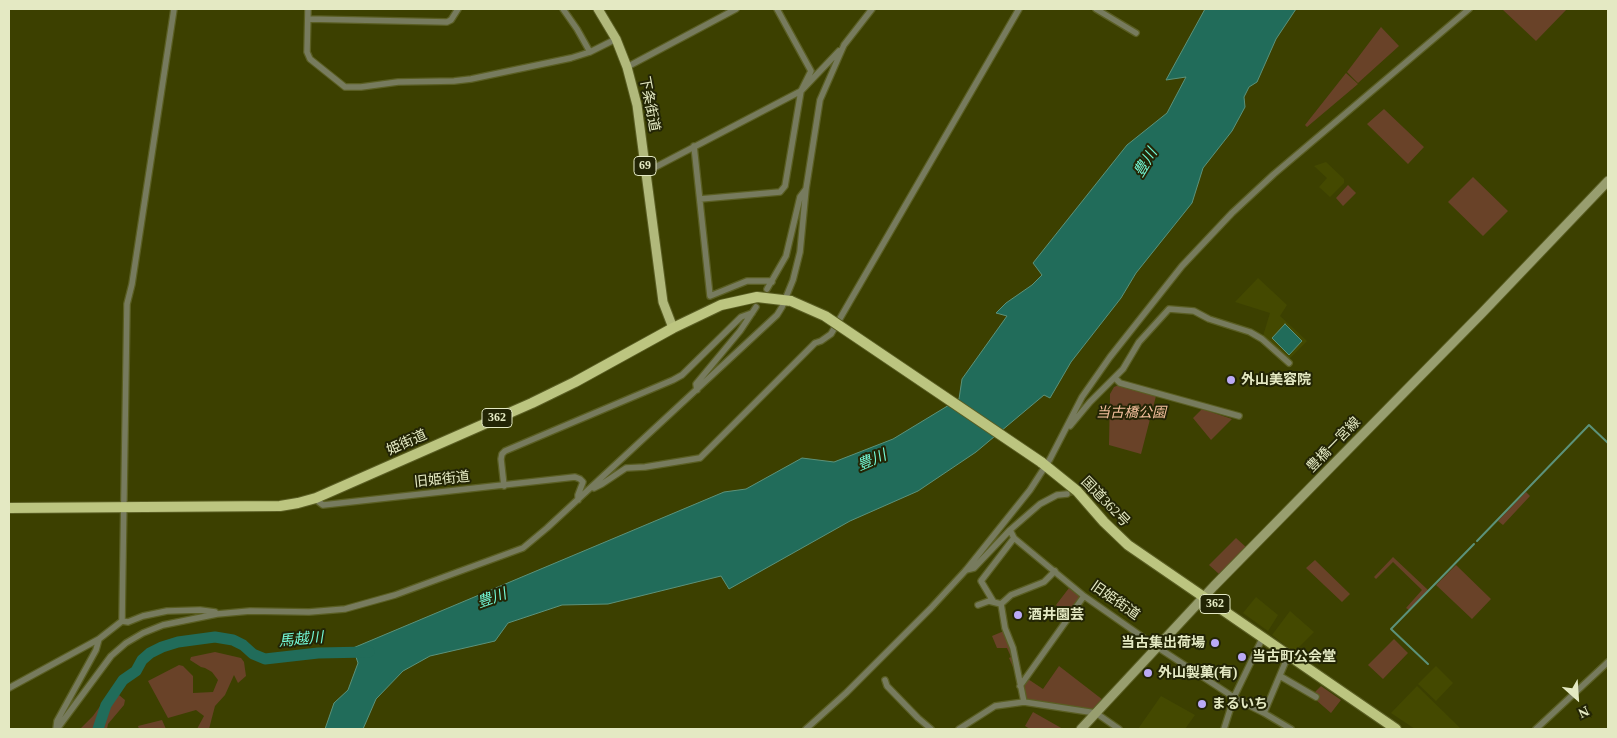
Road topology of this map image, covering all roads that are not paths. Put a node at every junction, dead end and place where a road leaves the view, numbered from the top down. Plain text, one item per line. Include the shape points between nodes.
1 (174, 9) edge
2 (308, 9) edge
3 (458, 9) edge
4 (563, 9) edge
5 (598, 9) edge
6 (736, 9) edge
7 (777, 9) edge
8 (872, 9) edge
9 (1019, 9) edge
10 (1096, 9) edge
11 (1469, 9) edge
12 (308, 19) junction
13 (1136, 33) dead end
14 (616, 39) junction
15 (844, 45) junction
16 (590, 52) junction
17 (628, 67) junction
18 (801, 91) junction
19 (694, 146) junction
20 (646, 172) junction
21 (1608, 181) edge
22 (806, 190) junction
23 (700, 199) junction
24 (772, 282) junction
25 (767, 289) dead end
26 (788, 300) junction
27 (756, 307) dead end
28 (752, 313) junction
29 (673, 328) junction
30 (1289, 363) dead end
31 (1115, 378) junction
32 (696, 390) junction
33 (1239, 416) dead end
34 (1064, 433) junction
35 (1044, 463) junction
36 (504, 486) junction
37 (589, 489) junction
38 (1067, 494) tunnel mouth
39 (316, 498) junction
40 (578, 500) junction
41 (125, 506) junction
42 (9, 508) edge
43 (1010, 530) junction
44 (1014, 538) junction
45 (966, 570) junction
46 (1055, 571) junction
47 (1084, 596) junction
48 (1204, 596) junction
49 (993, 601) junction
50 (1001, 604) junction
51 (978, 605) dead end
52 (216, 614) junction
53 (122, 621) junction
54 (1263, 637) junction
55 (100, 639) junction
56 (1159, 647) junction
57 (1288, 656) junction
58 (1608, 662) edge
59 (1280, 676) junction
60 (885, 680) dead end
61 (1020, 686) junction
62 (9, 688) edge
63 (1234, 697) junction
64 (1316, 697) dead end
65 (1024, 702) junction
66 (1096, 713) junction
67 (1264, 713) junction
68 (56, 729) edge
69 (806, 729) edge
70 (931, 729) edge
71 (959, 729) edge
72 (1081, 729) edge
73 (1119, 729) edge
74 (1224, 729) edge
75 (1291, 729) edge
76 (1396, 729) edge
77 (1536, 729) edge

1 - 41 street via 127,304
2 - 12 street
3 - 12 street via 447,22
4 - 16 street
5 - 14 main road, 下条街道 / 69
6 - 17 street
7 - 18 street via 811,71
8 - 15 street
9 - 37 street via 831,334 815,343 700,458 626,468
10 - 13 street
11 - 34 street via 1232,213 1182,266 1110,357 1082,397
12 - 16 street via 307,52 310,59 344,87 470,79
14 - 16 street
14 - 17 main road, 下条街道 / 69
15 - 18 street
15 - 22 street via 820,100
17 - 20 main road, 下条街道 / 69 via 638,105
18 - 19 street
18 - 23 street via 785,186 780,192
19 - 20 street
19 - 23 street
20 - 29 main road, 下条街道 / 69 via 663,302
21 - 48 main road, 豊橋一宮線
22 - 24 street via 800,197 786,256
22 - 26 street via 800,252
23 - 24 street via 710,296 746,281
24 - 25 street
26 - 29 highway, 姫街道 / 362 via 757,297 732,302
26 - 32 street via 777,315
26 - 35 highway, 国道362号 / 362, bridge via 825,316
27 - 28 street
28 - 32 street via 696,384
28 - 36 street via 741,317 682,375 504,451
29 - 39 highway, 姫街道 / 362 via 575,382
30 - 31 street via 1250,332 1194,311 1169,309 1139,342
31 - 33 street via 1120,383
31 - 34 street
32 - 37 street
34 - 35 street
35 - 45 street via 1030,490
35 - 48 highway, 国道362号 / 362 via 1077,491 1128,545
36 - 39 street, 旧姫街道 via 323,506
36 - 40 street, 旧姫街道 via 575,477 582,482
37 - 40 street
38 - 43 street via 1057,495 1040,504
39 - 41 highway, 姫街道 / 362 via 280,506
40 - 52 street via 523,548 395,595 331,611
41 - 42 highway, 姫街道 / 362
41 - 53 street
43 - 44 street, 旧姫街道
43 - 45 street via 974,568
44 - 46 street, 旧姫街道
44 - 49 street via 981,582
45 - 69 street via 846,693
46 - 47 street, 旧姫街道
46 - 50 street via 1044,582 1011,596
47 - 56 street, 旧姫街道
47 - 61 street
48 - 54 highway, 国道362号 / 362
48 - 56 main road, 豊橋一宮線
49 - 50 street
49 - 51 street
50 - 61 street
52 - 53 street via 200,610 167,612
52 - 68 street via 163,625 126,643 111,656
53 - 55 street
54 - 57 highway, 国道362号 / 362
54 - 63 street
55 - 62 street
55 - 68 street via 57,721
56 - 63 street, 旧姫街道
56 - 66 main road, 豊橋一宮線
57 - 59 street
57 - 76 highway, 国道362号 / 362
58 - 77 street
59 - 64 street
59 - 67 street
60 - 70 street via 887,686
61 - 65 street
63 - 67 street, 旧姫街道
63 - 74 street
65 - 66 street
65 - 71 street via 995,706
66 - 72 main road, 豊橋一宮線
66 - 73 street
67 - 75 street, 旧姫街道

